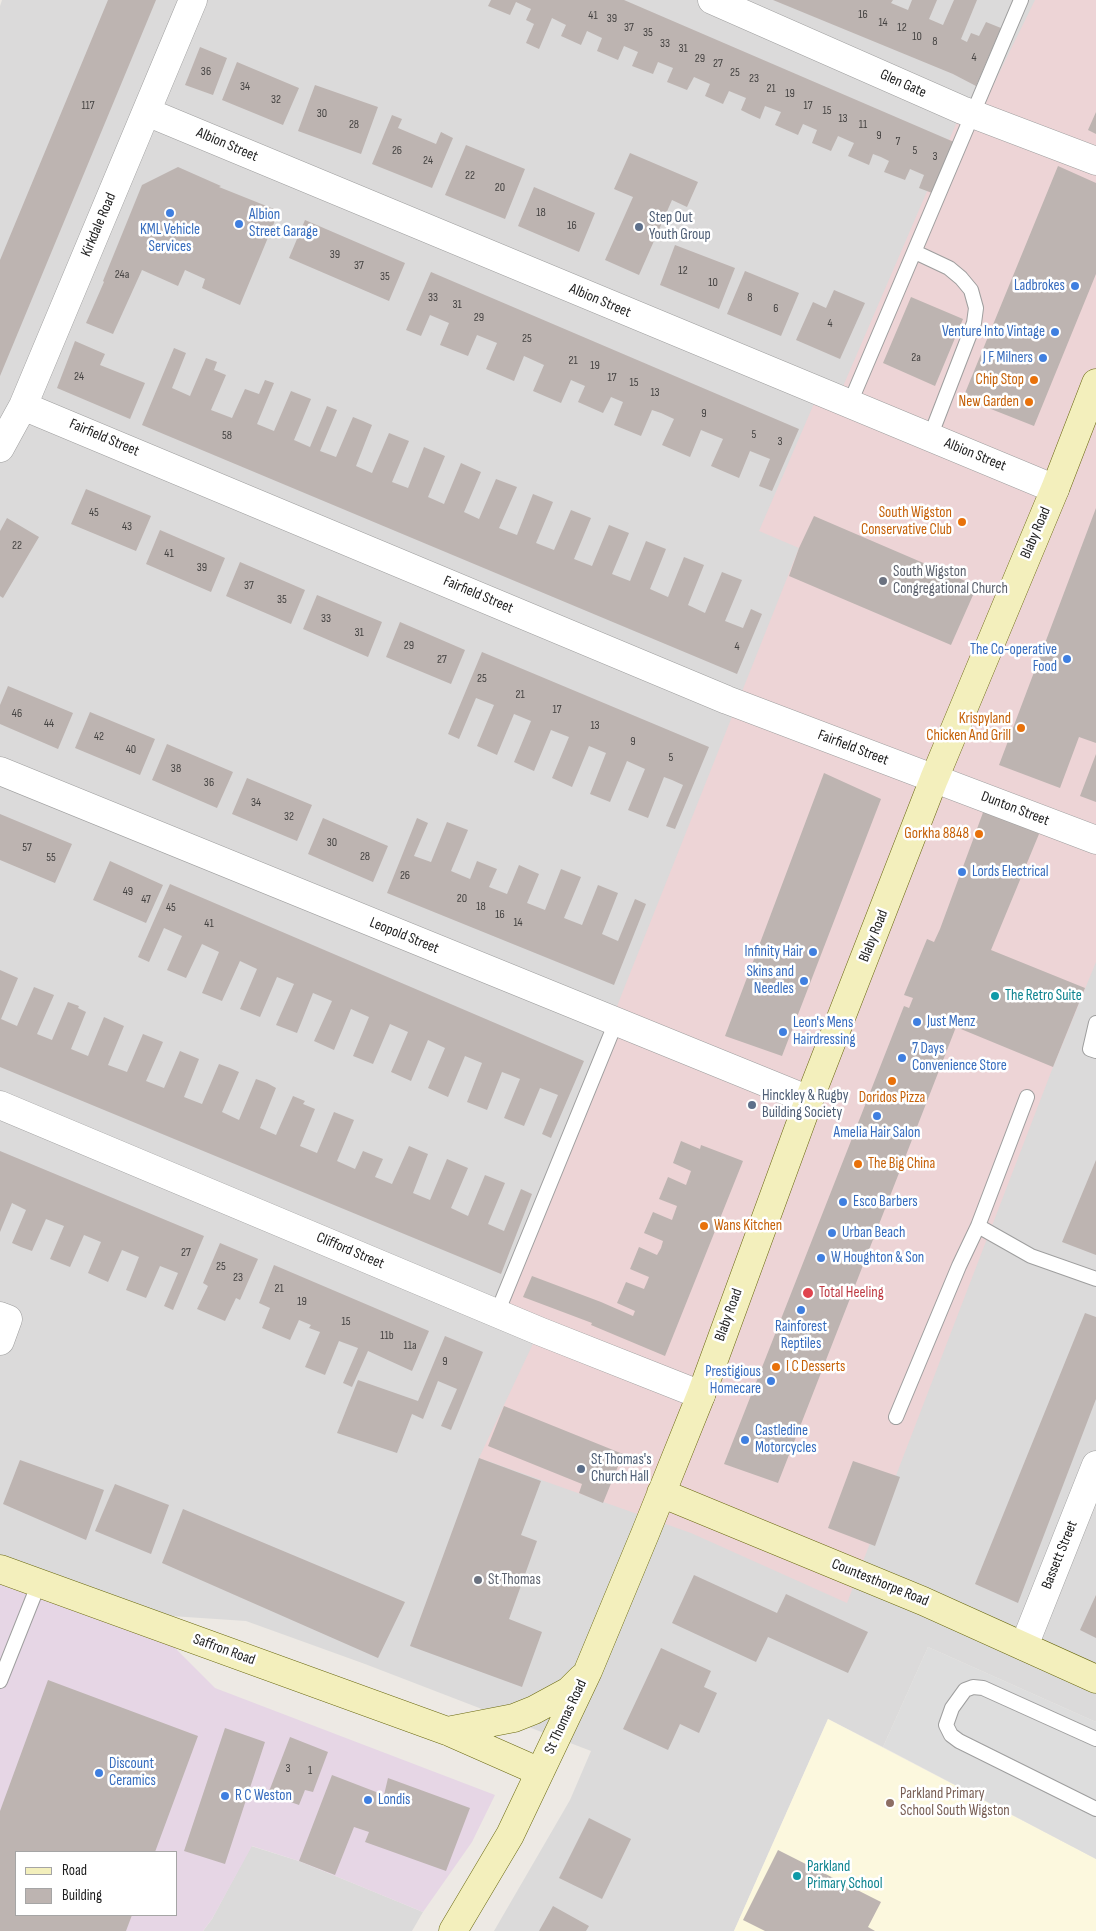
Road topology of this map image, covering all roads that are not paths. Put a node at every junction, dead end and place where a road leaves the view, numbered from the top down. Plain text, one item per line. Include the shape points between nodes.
1 (193, 0) edge
2 (712, 0) edge
3 (1021, 0) edge
4 (147, 112) junction
5 (972, 114) junction
6 (1096, 161) edge
7 (915, 252) junction
8 (1096, 383) edge
9 (850, 403) junction
10 (23, 406) junction
11 (930, 437) junction
12 (0, 448) edge
13 (1055, 489) junction
14 (0, 771) edge
15 (934, 779) junction
16 (1096, 840) edge
17 (616, 1022) junction
18 (1096, 1022) edge
19 (1096, 1051) edge
20 (1027, 1097) dead end
21 (809, 1100) junction
22 (0, 1105) edge
23 (978, 1226) junction
24 (1096, 1279) edge
25 (498, 1313) junction
26 (0, 1316) edge
27 (0, 1341) edge
28 (700, 1395) junction
29 (896, 1417) dead end
30 (1096, 1465) edge
31 (661, 1493) junction
32 (0, 1569) edge
33 (39, 1583) junction
34 (1024, 1646) junction
35 (588, 1671) junction
36 (1096, 1679) edge
37 (0, 1681) edge
38 (447, 1731) junction
39 (1096, 1739) edge
40 (540, 1772) junction
41 (1096, 1809) edge
42 (453, 1931) edge

1 - 4 street, Kirkdale Road
2 - 5 street, Glen Gate
3 - 5 lane
4 - 9 street, Albion Street
4 - 10 street, Kirkdale Road
5 - 6 street, Glen Gate
5 - 7 lane
7 - 9 lane
7 - 11 lane via 949,268 961,278 971,290 976,308 974,324
8 - 13 main road, Blaby Road
9 - 11 street, Albion Street
10 - 12 street, Kirkdale Road
10 - 15 street, Fairfield Street via 728,700
11 - 13 street, Albion Street
13 - 15 main road, Blaby Road
14 - 17 street, Leopold Street
15 - 16 street, Dunton Street
15 - 21 main road, Blaby Road
17 - 21 street, Leopold Street
17 - 25 lane
18 - 19 lane via 1090,1049
20 - 23 lane
21 - 28 main road, Blaby Road
22 - 25 street, Clifford Street
23 - 24 lane via 1031,1256
23 - 29 lane
25 - 28 street, Clifford Street
26 - 27 street via 8,1319
28 - 31 main road, Blaby Road
30 - 34 street, Bassett Street
31 - 34 main road, Countesthorpe Road
31 - 35 main road, St Thomas Road
32 - 33 main road, Saffron Road
33 - 37 lane
33 - 38 main road, Saffron Road
34 - 36 main road, Countesthorpe Road
35 - 38 main road via 569,1691 534,1710 514,1718
35 - 40 main road, St Thomas Road
38 - 40 main road, Saffron Road
39 - 41 lane via 984,1688 974,1687 965,1690 952,1708 946,1726 959,1741
40 - 42 main road, St Thomas Road via 510,1834

